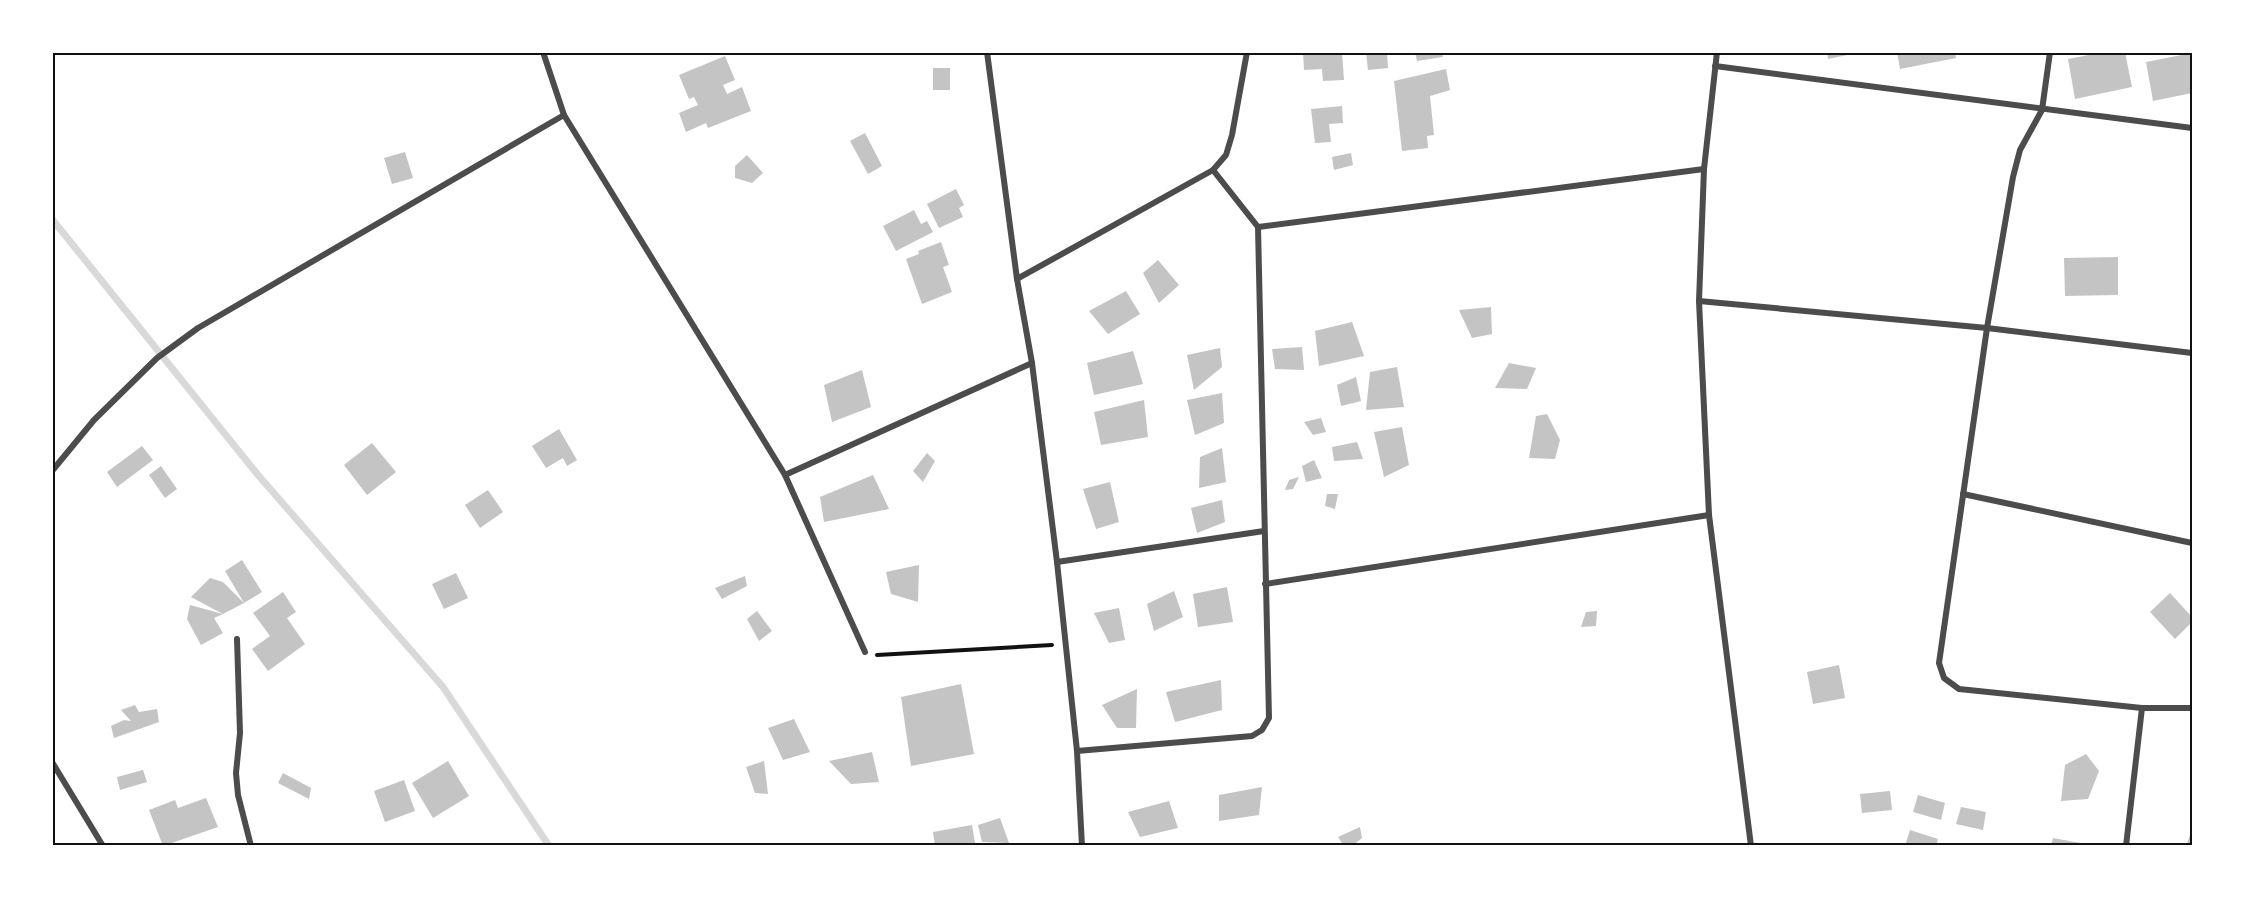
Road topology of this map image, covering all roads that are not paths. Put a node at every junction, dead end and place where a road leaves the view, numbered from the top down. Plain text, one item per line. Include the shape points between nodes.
1 (543, 52) edge
2 (987, 52) edge
3 (1247, 52) edge
4 (1717, 52) edge
5 (2050, 52) edge
6 (1715, 66) junction
7 (2042, 110) junction
8 (564, 115) junction
9 (2193, 128) edge
10 (1704, 169) junction
11 (1213, 170) junction
12 (1258, 226) junction
13 (1017, 279) junction
14 (1699, 301) junction
15 (1987, 328) junction
16 (2193, 353) edge
17 (1032, 363) junction
18 (52, 471) edge
19 (785, 475) junction
20 (1963, 494) junction
21 (1709, 515) junction
22 (1264, 531) junction
23 (2193, 543) edge
24 (1058, 562) junction
25 (1265, 584) junction
26 (237, 639) dead end
27 (865, 652) road end
28 (2142, 708) junction
29 (2193, 708) edge
30 (1077, 751) junction
31 (52, 762) edge
32 (103, 846) edge
33 (251, 846) edge
34 (1082, 846) edge
35 (1751, 846) edge
36 (2127, 846) edge

1 - 8 street
2 - 13 street
3 - 11 street via 1232,135 1226,155
4 - 6 street
5 - 7 street
6 - 7 street
6 - 10 street
7 - 9 street
7 - 15 street via 2020,150 2013,177
8 - 18 street via 198,328 157,358 94,420
8 - 19 street
10 - 12 street
10 - 14 street
11 - 12 street
11 - 13 street
12 - 22 street
13 - 17 street
14 - 15 street
14 - 21 street
15 - 16 street
15 - 20 street
17 - 19 street
17 - 24 street
19 - 27 street
20 - 23 street
20 - 28 street via 1939,663 1944,678 1959,689
21 - 25 street
21 - 35 street
22 - 24 street
22 - 25 street
24 - 30 street
25 - 30 street via 1269,718 1262,730 1252,736
26 - 33 street via 240,733 236,773
28 - 29 street
28 - 36 street
30 - 34 street
31 - 32 street

